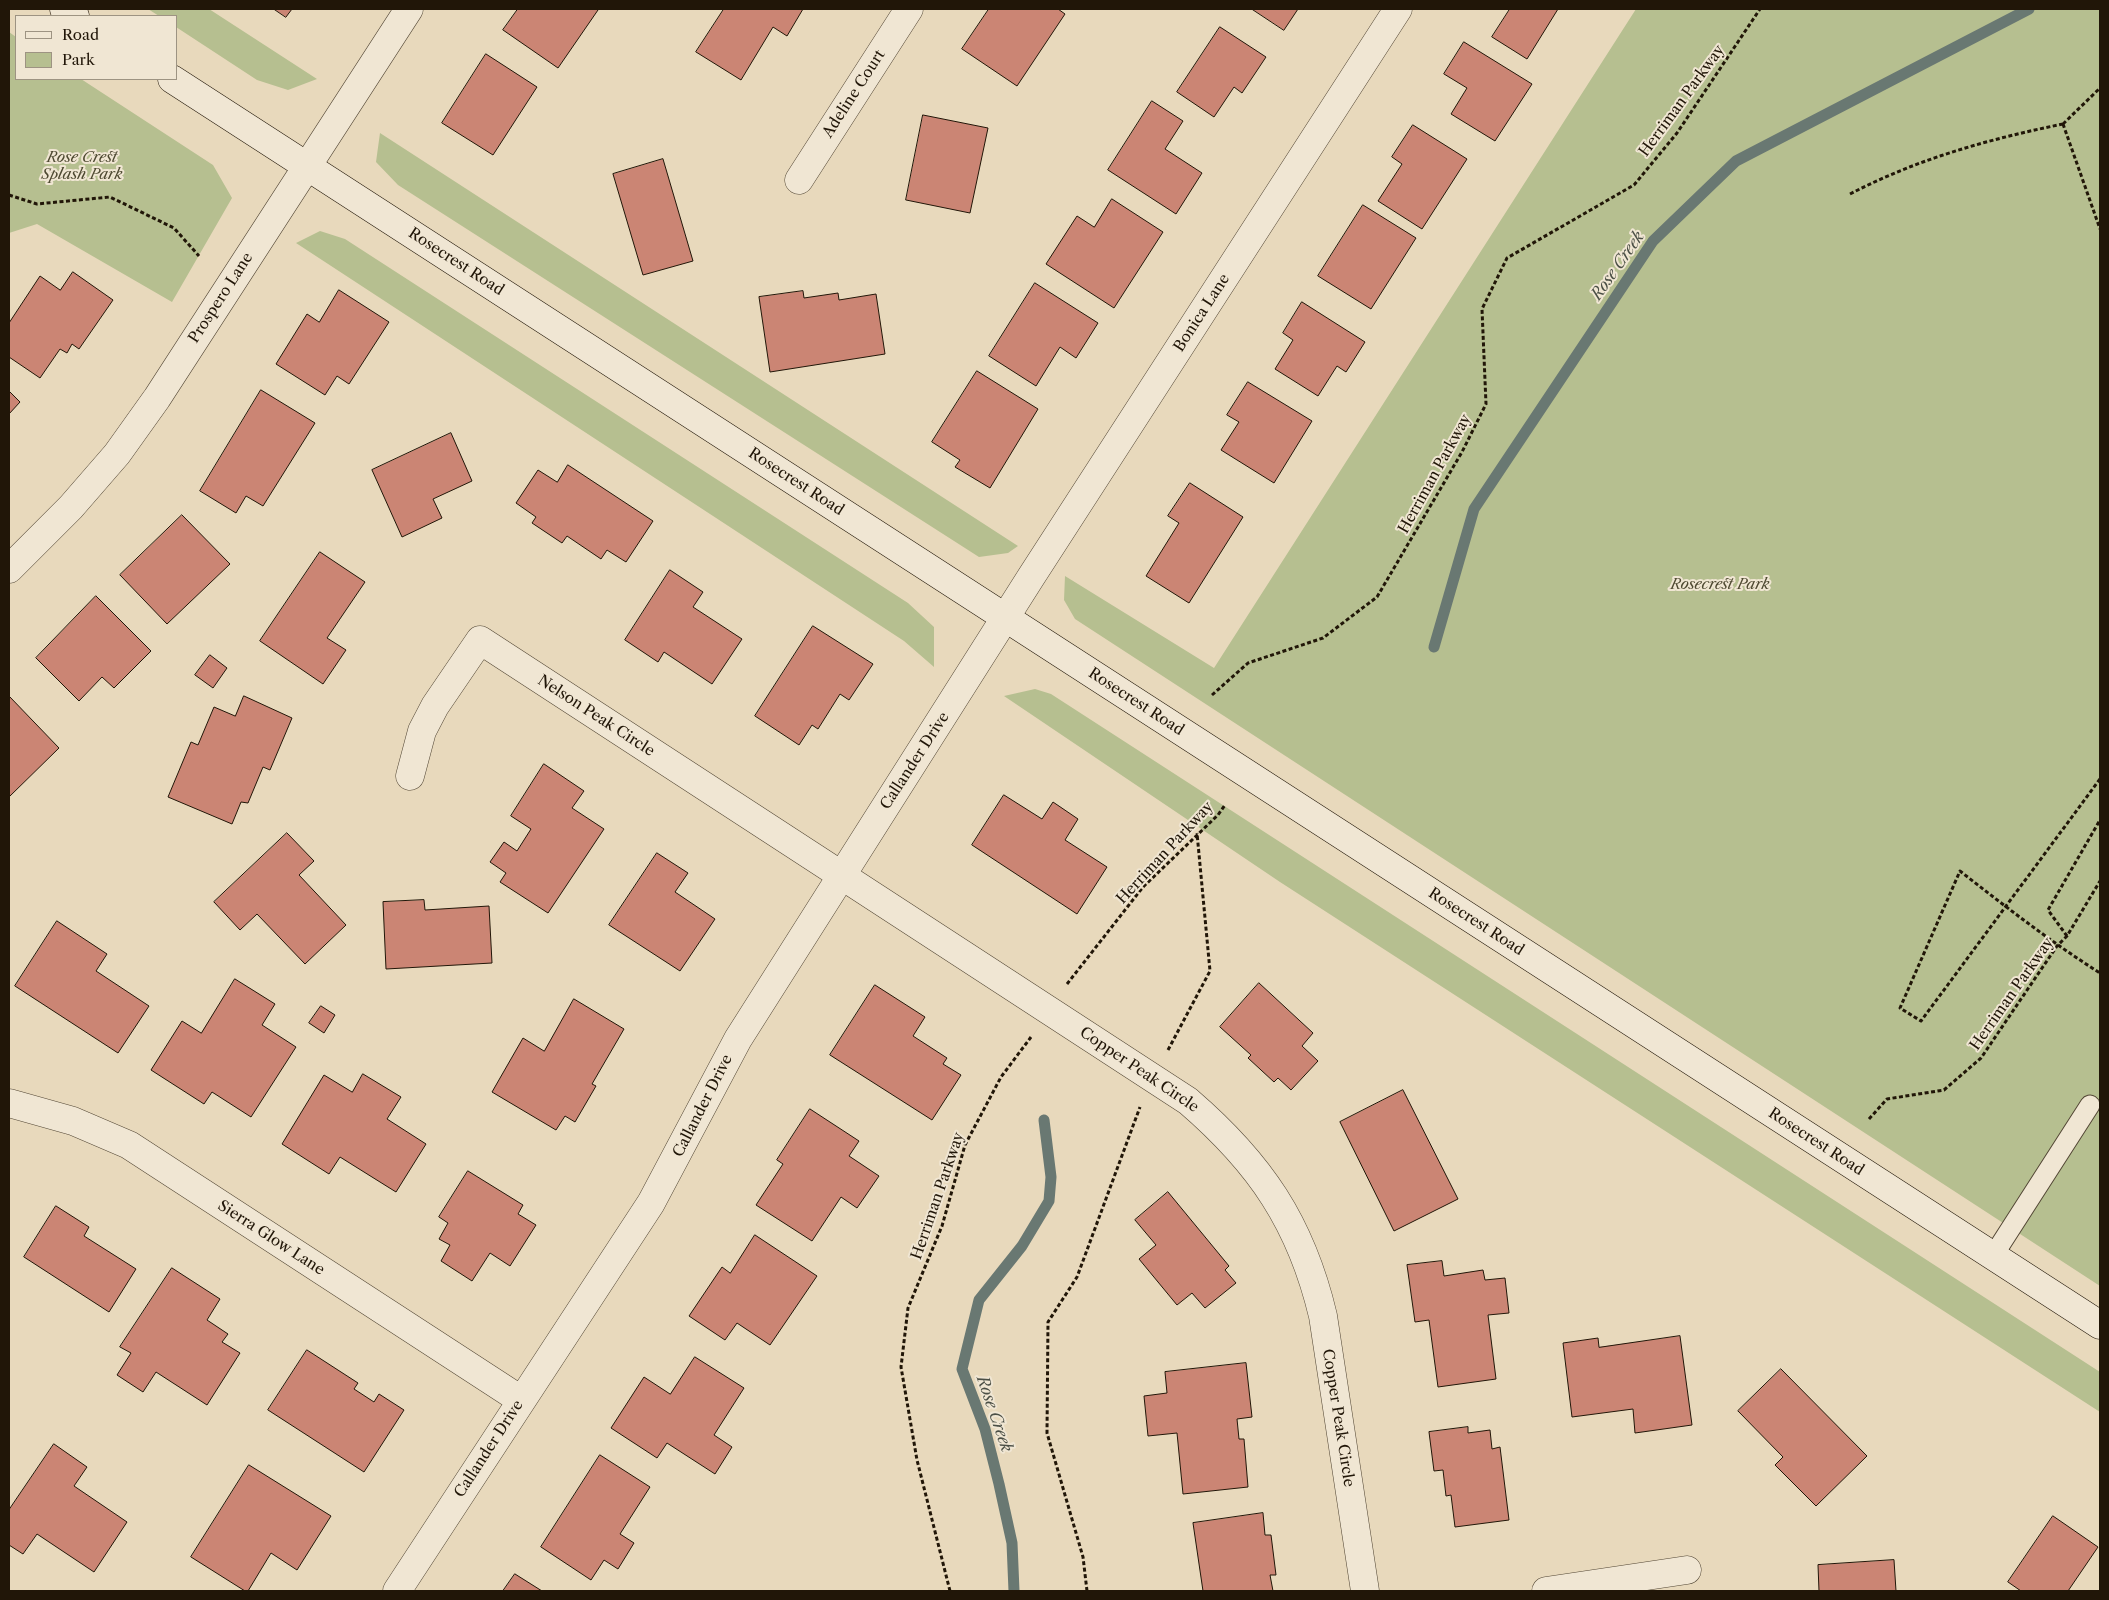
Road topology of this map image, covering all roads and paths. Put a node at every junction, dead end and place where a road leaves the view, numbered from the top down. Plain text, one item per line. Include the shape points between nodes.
1 (409, 9) edge
2 (909, 9) edge
3 (1398, 9) edge
4 (1760, 9) edge
5 (174, 80) edge
6 (2100, 88) edge
7 (2063, 124) junction
8 (308, 166) junction
9 (799, 180) dead end
10 (1850, 194) dead end
11 (9, 195) edge
12 (2100, 229) edge
13 (199, 256) dead end
14 (9, 569) edge
15 (1006, 618) junction
16 (1212, 695) dead end
17 (410, 776) dead end
18 (2100, 779) edge
19 (1225, 805) dead end
20 (2100, 820) edge
21 (1197, 833) junction
22 (842, 875) junction
23 (2100, 882) edge
24 (2006, 906) junction
25 (2067, 936) junction
26 (2057, 946) junction
27 (2100, 972) edge
28 (1065, 987) dead end
29 (1035, 1033) dead end
30 (1165, 1054) dead end
31 (1142, 1102) dead end
32 (9, 1103) edge
33 (2090, 1105) dead end
34 (1869, 1119) dead end
35 (1993, 1256) junction
36 (2100, 1325) edge
37 (521, 1400) junction
38 (1687, 1570) dead end
39 (397, 1591) edge
40 (950, 1591) edge
41 (1087, 1591) edge
42 (1365, 1591) edge
43 (1546, 1591) edge

1 - 8 street, Prospero Lane
2 - 9 street, Adeline Court
3 - 15 street, Bonica Lane
4 - 16 path, Herriman Parkway via 1677,133 1634,185 1507,258 1482,309 1486,404 1462,452 1377,597 1323,638 1248,663
5 - 8 street, Rosecrest Road
6 - 7 path
7 - 10 path via 1993,138 1887,175
7 - 12 path
8 - 14 street, Prospero Lane via 117,454
8 - 15 street, Rosecrest Road
11 - 13 path via 37,204 110,197 174,228
15 - 22 street, Callander Drive
15 - 35 street, Rosecrest Road
17 - 22 street, Nelson Peak Circle via 422,731 480,640
18 - 24 path
19 - 21 path, Herriman Parkway
20 - 25 path via 2048,910
21 - 28 path, Herriman Parkway via 1144,887
21 - 30 path via 1210,971
22 - 37 street, Callander Drive via 722,1065 651,1203
22 - 42 street, Copper Peak Circle via 1188,1101 1250,1162 1284,1213 1313,1276 1323,1316
23 - 25 path, Herriman Parkway
24 - 24 path via 1960,871 1900,1008 1921,1021
24 - 26 path
25 - 26 path, Herriman Parkway
26 - 27 path
26 - 34 path, Herriman Parkway via 1981,1058 1944,1090 1887,1100
29 - 40 path, Herriman Parkway via 1001,1077 965,1145 942,1226 908,1308 901,1367 917,1460
31 - 41 path via 1077,1277 1048,1322 1047,1433 1083,1557
32 - 37 street, Sierra Glow Lane via 73,1121 129,1146
33 - 35 lane
35 - 36 street, Rosecrest Road
37 - 39 street, Callander Drive
38 - 43 street

